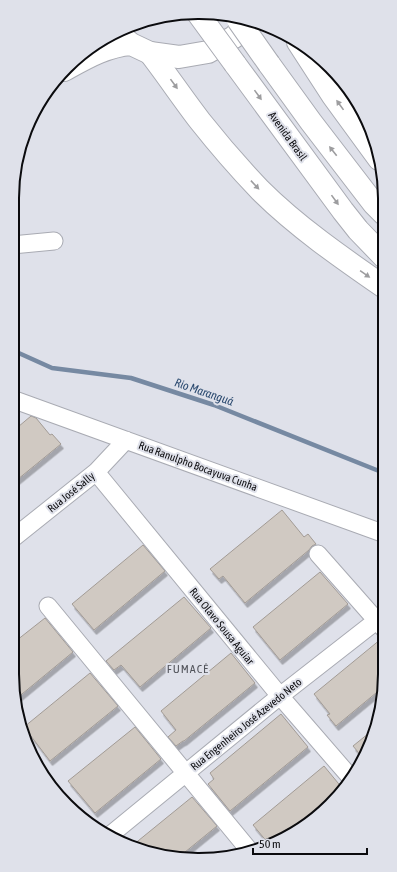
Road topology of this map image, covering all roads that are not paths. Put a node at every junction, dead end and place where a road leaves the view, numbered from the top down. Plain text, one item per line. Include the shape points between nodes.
1 (202, 19) edge
2 (241, 24) edge
3 (245, 25) edge
4 (133, 43) edge
5 (306, 55) edge
6 (89, 56) edge
7 (370, 147) edge
8 (378, 208) edge
9 (54, 241) dead end
10 (19, 244) edge
11 (378, 251) edge
12 (378, 283) edge
13 (19, 402) edge
14 (126, 440) junction
15 (96, 472) junction
16 (378, 532) edge
17 (19, 533) edge
18 (318, 554) dead end
19 (48, 606) dead end
20 (378, 618) edge
21 (378, 625) edge
22 (280, 696) junction
23 (186, 773) junction
24 (347, 774) edge
25 (114, 832) edge
26 (246, 847) edge

1 -> 11 main road, Avenida Brasil, bridge via 343,211
8 -> 2 main road, bridge via 311,122
3 - 4 main road via 234,37 208,52 180,57
4 - 6 main road
4 -> 12 main road via 172,81 201,121 260,190 289,216
7 -> 5 main road
9 - 10 street
13 - 14 street, Rua Ranulpho Bocayuva Cunha
14 - 15 street, Rua José Sally
14 - 16 street, Rua Ranulpho Bocayuva Cunha
15 - 17 street, Rua José Sally
15 - 22 street, Rua Olavo Sousa Aguiar
18 - 20 street
19 - 23 street
21 - 22 street, Rua Engenheiro José Azevedo Neto
22 - 23 street, Rua Engenheiro José Azevedo Neto
22 - 24 street, Rua Olavo Sousa Aguiar
23 - 25 street, Rua Engenheiro José Azevedo Neto
23 - 26 street

